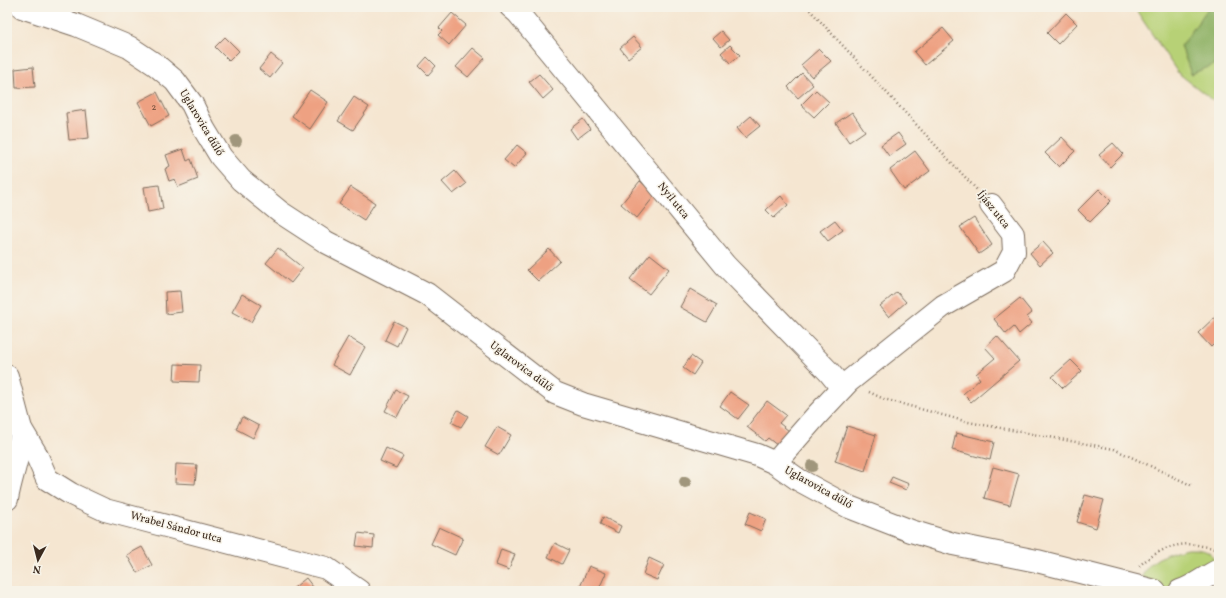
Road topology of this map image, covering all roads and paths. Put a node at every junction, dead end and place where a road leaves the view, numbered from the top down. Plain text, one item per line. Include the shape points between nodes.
1 (22, 7) edge
2 (511, 7) edge
3 (807, 7) edge
4 (991, 205) joint
5 (7, 376) edge
6 (845, 385) junction
7 (22, 429) junction
8 (775, 463) junction
9 (1193, 486) dead end
10 (7, 499) edge
11 (1219, 552) edge
12 (1219, 570) edge
13 (1122, 583) junction
14 (359, 591) edge
15 (1155, 591) edge
16 (1180, 591) edge

1 - 8 street, Uglarovica dűlő via 76,25 129,47 156,64 175,81 192,104 222,157 241,180 280,212 326,242 427,294 555,393 583,404 757,454
2 - 6 street, Nyíl utca via 725,265 829,372
3 - 4 path, Íjász utca
4 - 6 street, Íjász utca via 1013,234 1014,252 1004,271 943,306
5 - 7 street
6 - 8 street, Íjász utca
6 - 9 path via 884,399 968,422 1114,449
7 - 10 street via 21,444 9,483
7 - 14 street, Wrabel Sándor utca via 47,479 71,494 105,510 326,568
8 - 13 street, Uglarovica dűlő via 799,480 849,507 911,531 953,544 1050,564
11 - 13 path via 1198,544 1168,547 1143,562
12 - 16 street via 1192,587
13 - 15 street, Uglarovica dűlő

